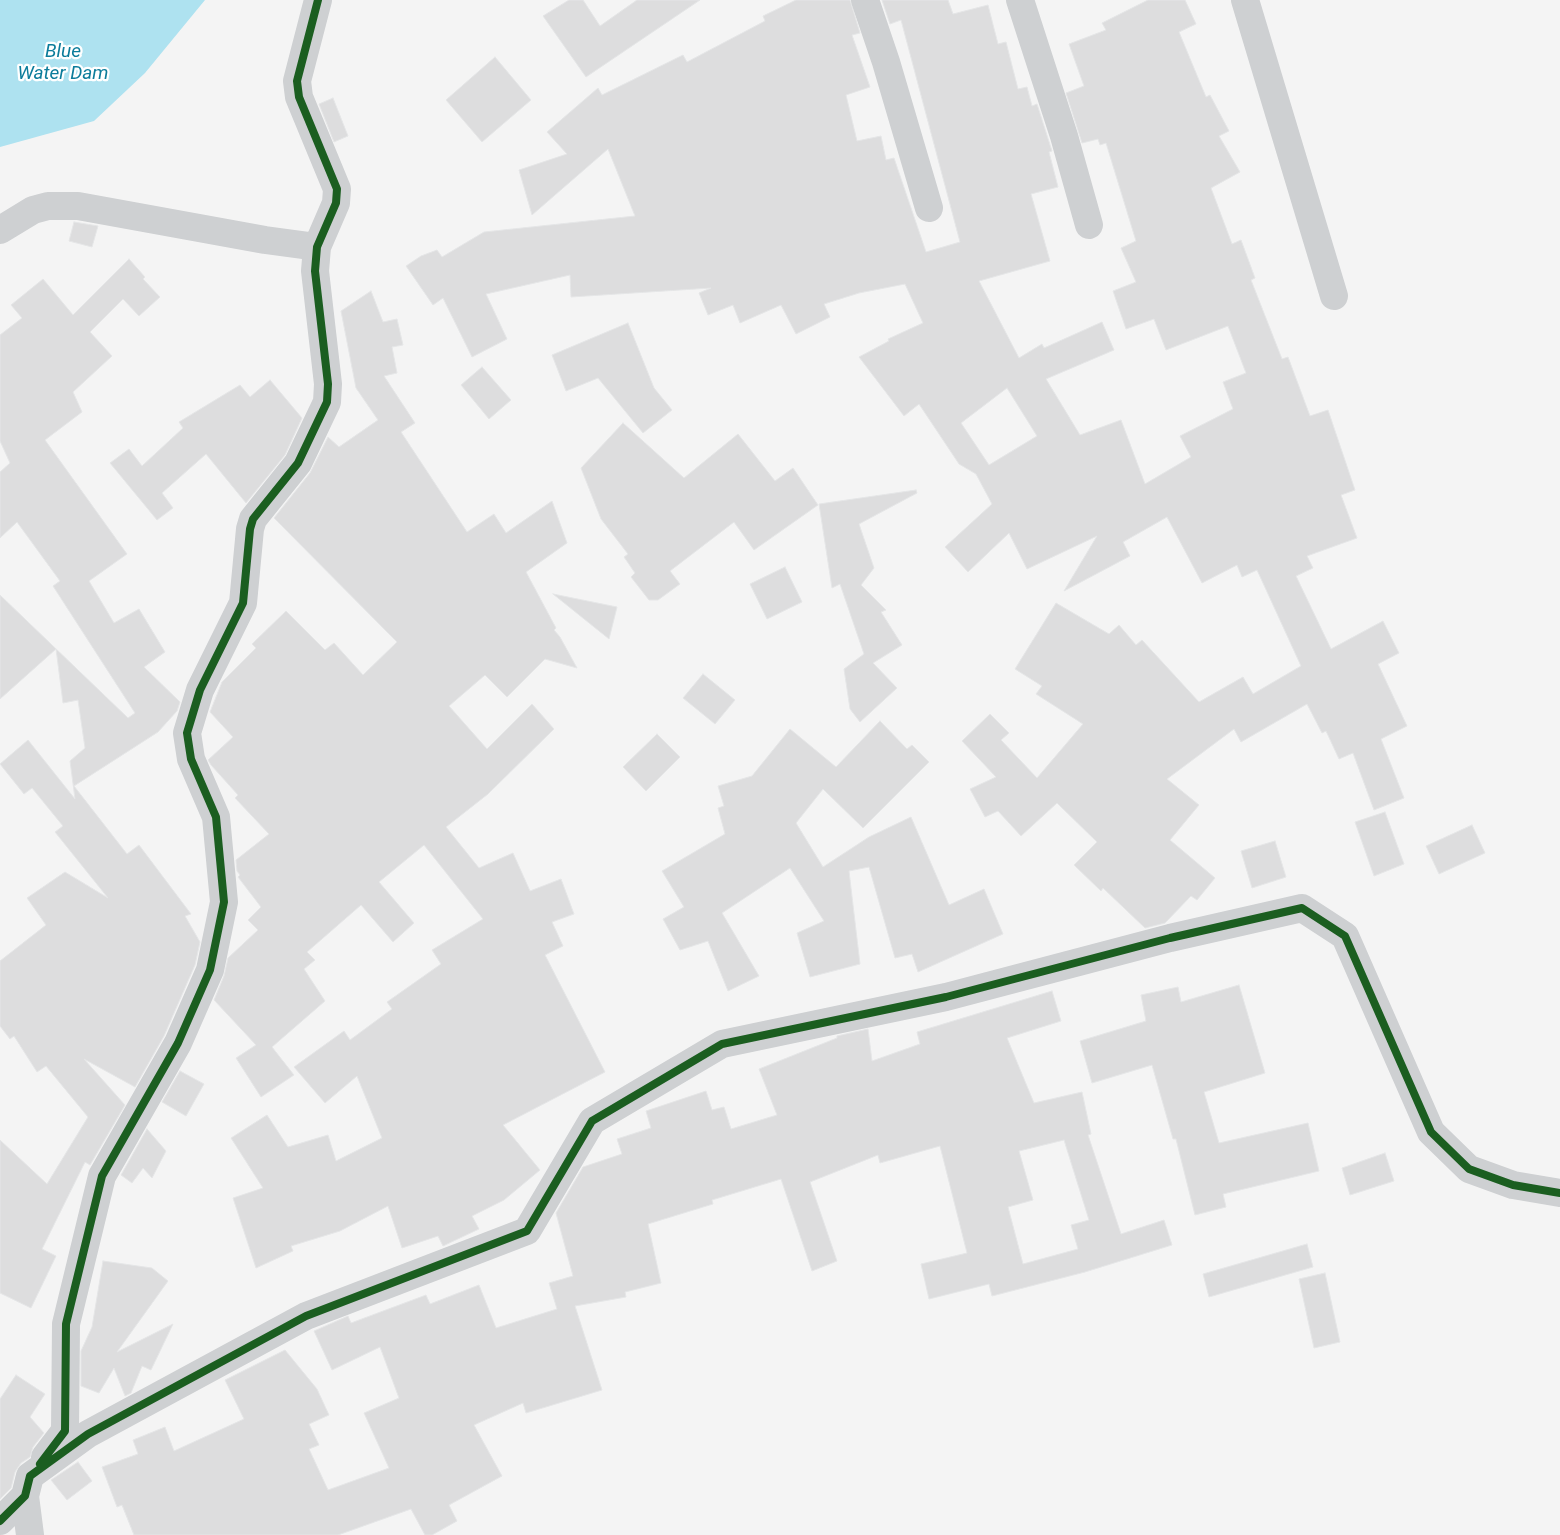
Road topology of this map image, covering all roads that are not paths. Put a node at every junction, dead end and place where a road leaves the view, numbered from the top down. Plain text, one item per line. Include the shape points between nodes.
1 (318, 0) edge
2 (865, 0) edge
3 (1020, 0) edge
4 (1245, 0) edge
5 (929, 208) dead end
6 (1089, 225) dead end
7 (0, 230) edge
8 (317, 247) junction
9 (1334, 296) dead end
10 (1559, 1198) edge
11 (28, 1486) junction
12 (0, 1521) edge
13 (30, 1535) edge

1 - 8 street via 297,81 299,97 338,189 336,203
2 - 5 street
3 - 6 street
4 - 9 street
7 - 8 street via 33,210 48,206 78,206
8 - 11 street via 315,271 328,384 327,402 298,463 253,519 244,603 200,690 188,733 191,759 216,817 224,902 210,970 178,1043 102,1176 66,1324 65,1431
10 - 11 street via 1469,1168 1431,1132 1345,936 1302,908 1170,938 946,997 722,1044 592,1120 527,1231 306,1316 88,1434
11 - 12 street
11 - 13 street

